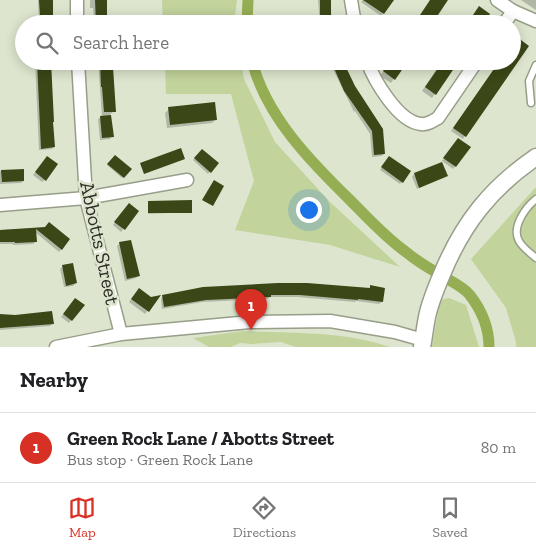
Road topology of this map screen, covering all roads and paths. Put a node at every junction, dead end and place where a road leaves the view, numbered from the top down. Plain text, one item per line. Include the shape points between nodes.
1 (77, 0) edge
2 (351, 0) edge
3 (497, 0) edge
4 (513, 11) junction
5 (77, 15) edge
6 (353, 15) edge
7 (510, 15) edge
8 (536, 21) edge
9 (536, 65) edge
10 (79, 70) edge
11 (372, 70) edge
12 (471, 70) edge
13 (531, 103) dead end
14 (536, 157) edge
15 (187, 180) dead end
16 (86, 198) junction
17 (536, 199) edge
18 (0, 205) edge
19 (536, 258) edge
20 (121, 334) junction
21 (423, 344) edge
22 (56, 347) edge

1 - 5 street
2 - 6 street
3 - 4 street
4 - 7 street
4 - 8 street
9 - 13 lane via 529,81
10 - 16 street, Abbotts Street
11 - 12 street via 389,103 412,122 422,125 438,118
14 - 21 street via 491,194 472,216 451,250 434,292
15 - 16 street
16 - 18 street
16 - 20 street, Abbotts Street
17 - 19 lane via 516,228 518,240
20 - 21 street via 250,322 330,321 396,332
20 - 22 street

